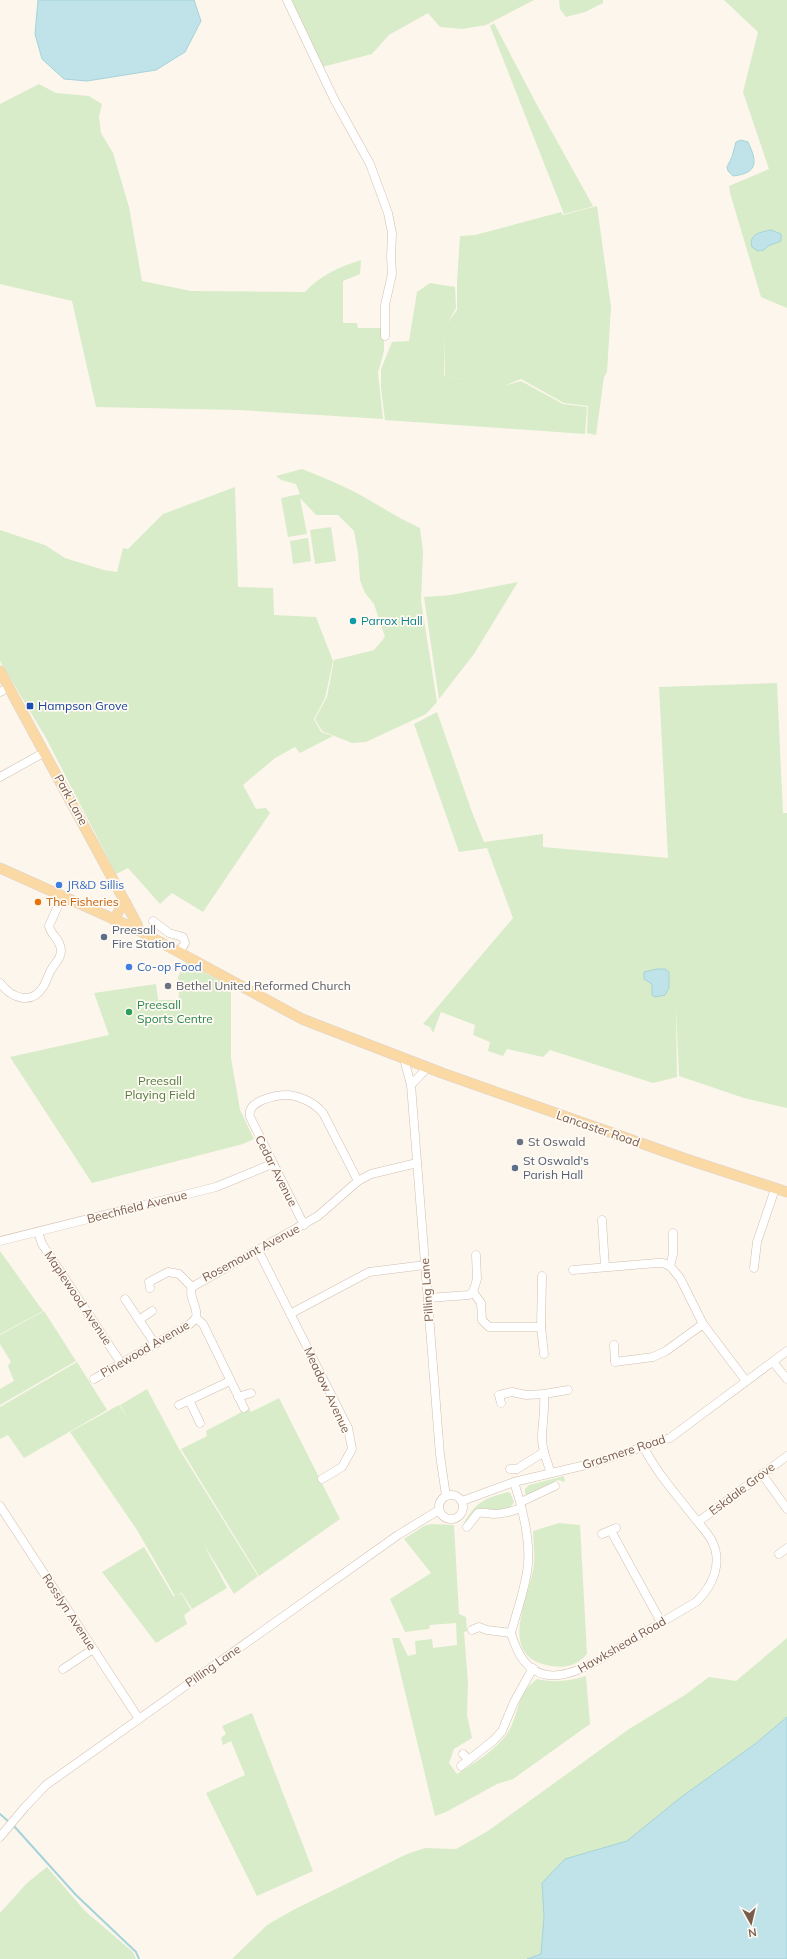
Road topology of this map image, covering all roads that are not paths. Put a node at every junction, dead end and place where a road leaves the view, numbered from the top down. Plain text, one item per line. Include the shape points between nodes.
1 (287, 0) edge
2 (385, 336) dead end
3 (0, 671) edge
4 (9, 687) junction
5 (0, 692) edge
6 (45, 752) junction
7 (0, 777) edge
8 (0, 868) edge
9 (62, 897) junction
10 (126, 903) junction
11 (114, 920) junction
12 (154, 921) dead end
13 (138, 930) junction
14 (180, 952) junction
15 (0, 983) edge
16 (407, 1060) junction
17 (427, 1068) junction
18 (411, 1085) junction
19 (417, 1163) junction
20 (272, 1164) junction
21 (358, 1181) junction
22 (775, 1189) junction
23 (787, 1192) edge
24 (602, 1220) dead end
25 (304, 1225) junction
26 (38, 1232) junction
27 (673, 1233) dead end
28 (0, 1241) edge
29 (258, 1250) junction
30 (476, 1255) dead end
31 (425, 1265) junction
32 (670, 1266) junction
33 (605, 1267) junction
34 (754, 1268) dead end
35 (573, 1270) dead end
36 (542, 1276) dead end
37 (192, 1287) junction
38 (150, 1288) dead end
39 (473, 1292) junction
40 (428, 1298) junction
41 (125, 1299) dead end
42 (152, 1311) dead end
43 (290, 1314) junction
44 (196, 1318) junction
45 (140, 1320) junction
46 (703, 1324) junction
47 (541, 1327) junction
48 (155, 1344) junction
49 (614, 1346) dead end
50 (787, 1351) edge
51 (544, 1354) dead end
52 (773, 1362) junction
53 (121, 1363) junction
54 (94, 1379) dead end
55 (787, 1379) edge
56 (230, 1380) junction
57 (746, 1381) junction
58 (568, 1390) dead end
59 (250, 1393) dead end
60 (544, 1394) junction
61 (238, 1397) junction
62 (189, 1400) junction
63 (501, 1404) dead end
64 (178, 1405) dead end
65 (244, 1408) dead end
66 (200, 1423) dead end
67 (643, 1446) junction
68 (544, 1452) junction
69 (787, 1456) edge
70 (510, 1469) dead end
71 (551, 1474) junction
72 (762, 1474) junction
73 (322, 1479) dead end
74 (514, 1482) junction
75 (555, 1486) dead end
76 (446, 1496) junction
77 (462, 1501) junction
78 (521, 1505) junction
79 (0, 1506) edge
80 (787, 1508) edge
81 (439, 1510) junction
82 (698, 1522) junction
83 (471, 1525) dead end
84 (602, 1534) dead end
85 (787, 1548) edge
86 (779, 1554) dead end
87 (661, 1622) junction
88 (477, 1626) dead end
89 (511, 1633) junction
90 (93, 1649) junction
91 (533, 1668) junction
92 (63, 1669) dead end
93 (139, 1719) junction
94 (461, 1766) dead end
95 (0, 1837) edge

1 - 2 street via 334,99 370,164 388,213 392,233 392,274 385,305
3 - 4 main road, Park Lane
4 - 5 street
4 - 6 main road, Park Lane
6 - 7 street
6 - 10 main road, Park Lane
8 - 9 main road, Lancaster Road
9 - 11 main road, Lancaster Road
9 - 15 street via 49,926 59,940 60,955 40,991 24,999 10,994
10 - 11 main road via 122,905
10 - 13 main road, Park Lane
11 - 13 main road, Lancaster Road
12 - 14 street via 167,931 185,939
13 - 14 main road, Lancaster Road
14 - 16 main road, Lancaster Road via 287,1012
16 - 17 main road, Lancaster Road
16 - 18 street, Pilling Lane
17 - 18 street
17 - 22 main road, Lancaster Road
18 - 19 street, Pilling Lane
19 - 21 street, Rosemount Avenue via 382,1170
19 - 31 street, Pilling Lane
20 - 21 street, Cedar Avenue via 250,1118 250,1110 257,1103 280,1096 293,1096 314,1104 323,1113
20 - 25 street, Cedar Avenue
20 - 26 street, Beechfield Avenue via 216,1187
21 - 25 street, Rosemount Avenue
22 - 23 main road, Lancaster Road
22 - 34 street via 757,1242
24 - 33 street
25 - 29 street, Rosemount Avenue
26 - 28 street, Beechfield Avenue
26 - 53 street, Maplewood Avenue via 42,1244
27 - 32 street
29 - 37 street, Rosemount Avenue
29 - 43 street, Meadow Avenue
30 - 39 street via 477,1279
31 - 40 street, Pilling Lane
31 - 43 street via 369,1272
32 - 33 street via 657,1263
32 - 46 street via 680,1278
33 - 35 street
36 - 47 street
37 - 38 street via 179,1274 168,1272 149,1282
37 - 44 street, Rosemount Avenue via 190,1293
39 - 40 street via 469,1295
39 - 47 street via 481,1303 482,1320 489,1327
40 - 76 street, Pilling Lane via 440,1455
41 - 45 street
42 - 45 street
43 - 73 street, Meadow Avenue via 348,1428 352,1449 342,1467
44 - 48 street, Pinewood Avenue
44 - 56 street, Rosemount Avenue via 203,1324
45 - 48 street
46 - 49 street via 666,1351 653,1357 615,1366
46 - 57 street
47 - 51 street
48 - 53 street, Pinewood Avenue
50 - 52 street, Grasmere Road
52 - 55 street
52 - 57 street, Grasmere Road
53 - 54 street, Pinewood Avenue
56 - 61 street, Rosemount Avenue
56 - 62 street
57 - 67 street, Grasmere Road via 670,1438
58 - 60 street
59 - 61 street
60 - 63 street via 497,1392
60 - 68 street
61 - 65 street, Rosemount Avenue
62 - 64 street
62 - 66 street
67 - 71 street, Grasmere Road
67 - 82 street, Hawkshead Road via 651,1462
68 - 70 street via 517,1469
68 - 71 street
69 - 72 street, Eskdale Grove
71 - 74 street, Grasmere Road
72 - 80 street
72 - 82 street, Eskdale Grove
74 - 77 street, Grasmere Road
74 - 78 street
75 - 78 street
76 - 77 street via 454,1495
76 - 81 street via 439,1503
77 - 81 street via 462,1510 455,1518 444,1517
78 - 83 street via 504,1513 478,1513
78 - 89 street via 528,1563
79 - 90 street, Rosslyn Avenue
81 - 93 street, Pilling Lane via 398,1535
82 - 87 street, Hawkshead Road via 712,1542 716,1558 714,1578 705,1594 696,1602
84 - 87 street via 614,1529
85 - 86 street
87 - 91 street, Hawkshead Road via 581,1670 566,1675 549,1675
88 - 89 street
89 - 91 street, Hawkshead Road via 518,1652
90 - 92 street
90 - 93 street, Rosslyn Avenue
91 - 94 street via 514,1702 502,1731 494,1740 466,1757
93 - 95 street, Pilling Lane via 46,1785

